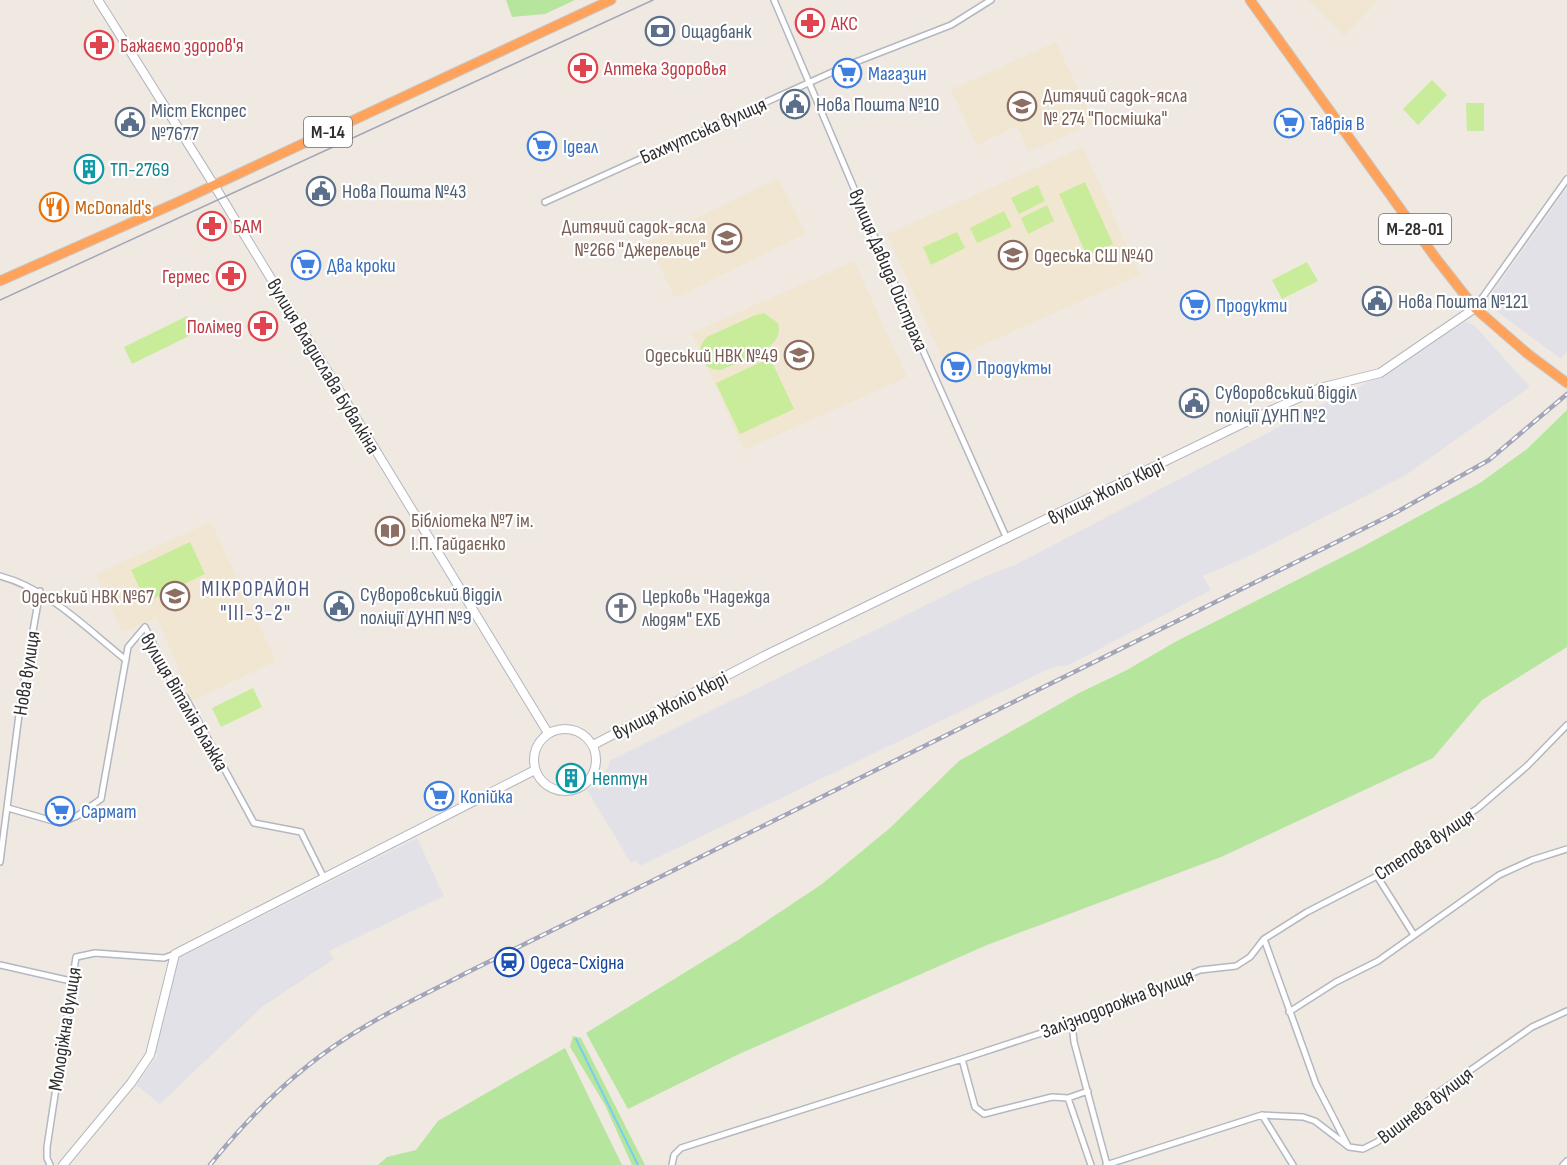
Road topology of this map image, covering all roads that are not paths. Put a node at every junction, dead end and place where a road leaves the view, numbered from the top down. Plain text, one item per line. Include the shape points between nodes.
1 (98, 0) edge
2 (611, 0) edge
3 (774, 0) edge
4 (991, 0) edge
5 (1250, 0) edge
6 (809, 83) junction
7 (1567, 179) edge
8 (214, 184) junction
9 (545, 202) dead end
10 (0, 281) edge
11 (1475, 308) junction
12 (1567, 383) edge
13 (1007, 539) junction
14 (0, 576) edge
15 (40, 591) junction
16 (126, 660) junction
17 (1567, 725) edge
18 (548, 733) junction
19 (593, 745) junction
20 (535, 770) junction
21 (8, 808) junction
22 (1567, 849) edge
23 (0, 862) edge
24 (323, 876) junction
25 (1377, 876) junction
26 (1414, 935) junction
27 (1264, 939) junction
28 (174, 954) junction
29 (0, 965) edge
30 (71, 981) junction
31 (1567, 1011) edge
32 (1289, 1012) junction
33 (1072, 1023) junction
34 (962, 1059) junction
35 (1089, 1091) junction
36 (1068, 1098) junction
37 (1262, 1115) junction
38 (1348, 1147) junction
39 (1567, 1161) edge
40 (50, 1165) edge
41 (63, 1165) edge
42 (672, 1165) edge
43 (1091, 1165) edge
44 (1106, 1165) edge
45 (1293, 1165) edge
46 (1563, 1165) edge

1 - 8 street, вулиця Владислава Бувалкіна
2 - 8 highway, М-14
3 - 6 street, вулиця Давида Ойстраха
4 - 6 street, Бахмутська вулиця via 951,25
5 - 11 highway, М-28-01
6 - 9 street, Бахмутська вулиця
6 - 13 street, вулиця Давида Ойстраха
7 - 11 street, вулиця Жоліо Кюрі
8 - 10 highway, М-14
8 - 18 street, вулиця Владислава Бувалкіна
11 - 12 highway, М-28-01
11 - 13 street, вулиця Жоліо Кюрі via 1380,373 1320,388
13 - 19 street, вулиця Жоліо Кюрі via 770,653
14 - 15 street, вулиця Віталія Блажка
15 - 16 street, вулиця Віталія Блажка
15 - 21 street, Нова вулиця via 21,699
16 - 21 street via 101,799 60,823
16 - 24 street, вулиця Віталія Блажка via 128,647 145,627 178,696 185,697 254,823 301,832
17 - 25 street, Степова вулиця via 1478,808
18 - 19 street, вулиця Жоліо Кюрі via 578,731
18 - 20 street via 535,750
19 - 20 street, вулиця Жоліо Кюрі via 593,775 578,789 557,790 548,786
20 - 24 street
21 - 23 street, Нова вулиця
22 - 26 street via 1499,875
24 - 28 street
25 - 26 street
25 - 27 street, Степова вулиця
26 - 32 street via 1378,961
27 - 32 street
27 - 33 street, Залізнодорожна вулиця via 1250,957 1236,966 1200,970
28 - 30 street, Молодіжна вулиця via 80,955 75,959
28 - 41 street via 150,1054
29 - 30 street
30 - 40 street, Молодіжна вулиця via 47,1147
31 - 38 street, Вишнева вулиця via 1532,1027 1435,1095 1377,1142 1363,1149
32 - 38 street via 1316,1084
33 - 34 street, Залізнодорожна вулиця
33 - 35 street
34 - 36 street via 975,1107 981,1113 988,1115 1052,1097
34 - 42 street, Залізнодорожна вулиця via 681,1148
35 - 36 street
35 - 44 street
36 - 43 street
37 - 38 street via 1284,1114 1315,1121
37 - 44 street
37 - 45 street
39 - 46 street

